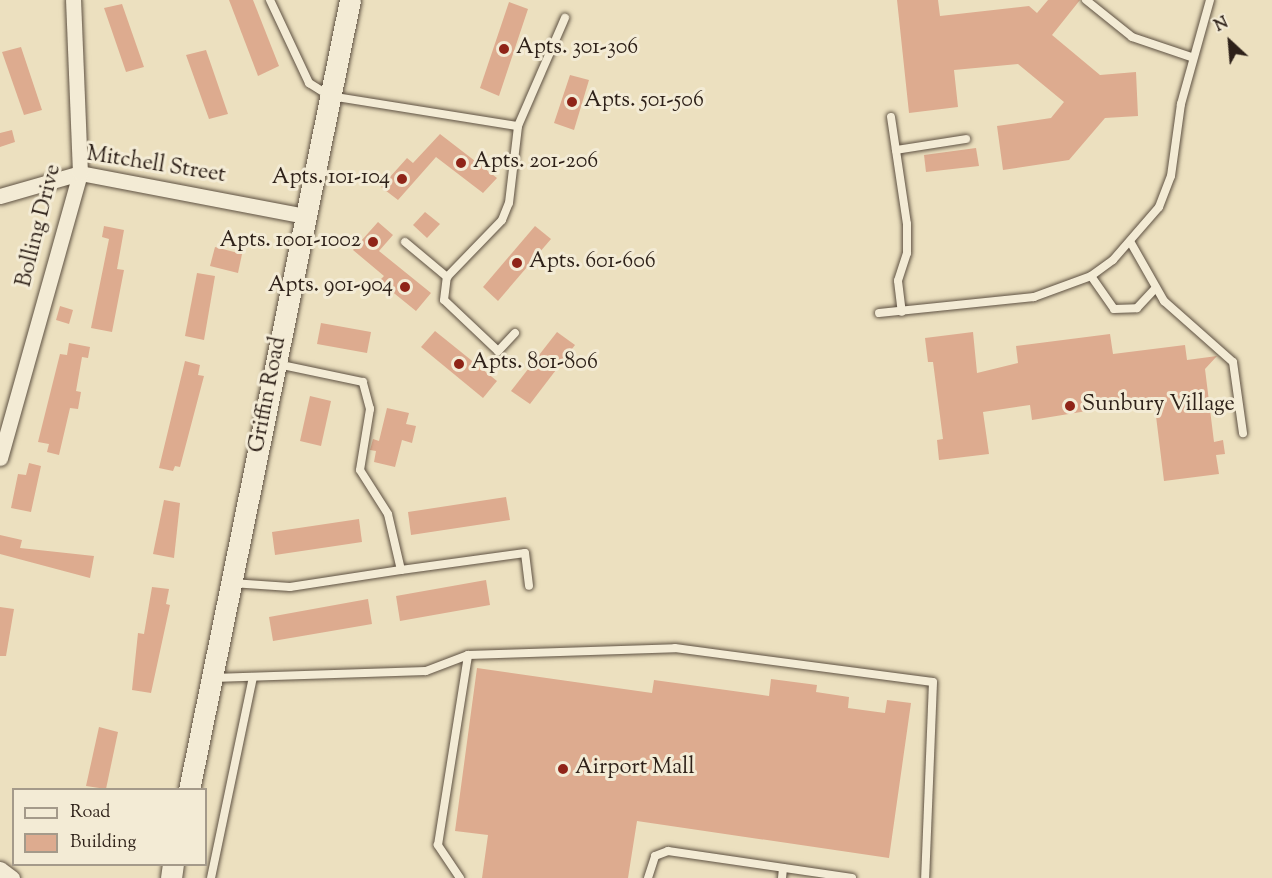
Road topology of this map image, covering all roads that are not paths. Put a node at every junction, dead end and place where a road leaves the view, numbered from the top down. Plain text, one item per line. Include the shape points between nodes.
1 (74, 0) edge
2 (270, 0) edge
3 (350, 0) edge
4 (1086, 0) edge
5 (1210, 0) edge
6 (565, 18) dead end
7 (1191, 57) junction
8 (330, 96) junction
9 (891, 117) dead end
10 (518, 126) junction
11 (966, 139) dead end
12 (896, 150) junction
13 (80, 173) junction
14 (0, 196) edge
15 (306, 216) junction
16 (405, 242) dead end
17 (1131, 243) junction
18 (1091, 276) junction
19 (447, 277) junction
20 (1155, 289) junction
21 (902, 312) junction
22 (879, 314) dead end
23 (515, 333) dead end
24 (275, 363) junction
25 (1244, 433) dead end
26 (0, 458) edge
27 (401, 570) junction
28 (231, 583) junction
29 (529, 586) dead end
30 (468, 655) junction
31 (253, 677) junction
32 (212, 678) junction
33 (189, 788) edge
34 (0, 868) edge
35 (783, 868) junction
36 (12, 878) edge
37 (211, 878) edge
38 (460, 878) edge
39 (648, 878) edge
40 (782, 878) edge
41 (852, 878) edge
42 (925, 878) edge

1 - 13 street, Bolling Drive
2 - 8 lane via 309,83
3 - 8 main road, Griffin Road
4 - 7 lane via 1132,37
5 - 7 lane
6 - 10 lane
7 - 17 lane via 1171,176 1159,207
8 - 10 lane
8 - 15 main road, Griffin Road
9 - 12 lane
10 - 19 lane via 508,203 502,220
11 - 12 lane
12 - 21 lane via 907,224 907,253 898,281
13 - 14 street, Mitchell Street
13 - 15 street, Mitchell Street
13 - 26 street, Bolling Drive
15 - 24 main road, Griffin Road
16 - 19 lane
17 - 18 lane
17 - 20 lane
18 - 20 lane via 1114,309 1137,308
18 - 21 lane via 1034,297
19 - 23 lane via 444,300 498,351
20 - 25 lane via 1233,362
21 - 22 lane
24 - 27 lane via 363,382 370,409 360,470 365,485 388,514
24 - 28 main road, Griffin Road
27 - 28 lane via 290,587
27 - 29 lane via 525,553
28 - 32 main road, Griffin Road
30 - 31 lane via 426,671
30 - 38 lane via 438,845
30 - 42 lane via 675,648 933,682
31 - 32 lane
31 - 37 lane
32 - 33 main road, Griffin Road
34 - 36 street
35 - 39 lane via 668,851 655,856
35 - 40 lane
35 - 41 lane

